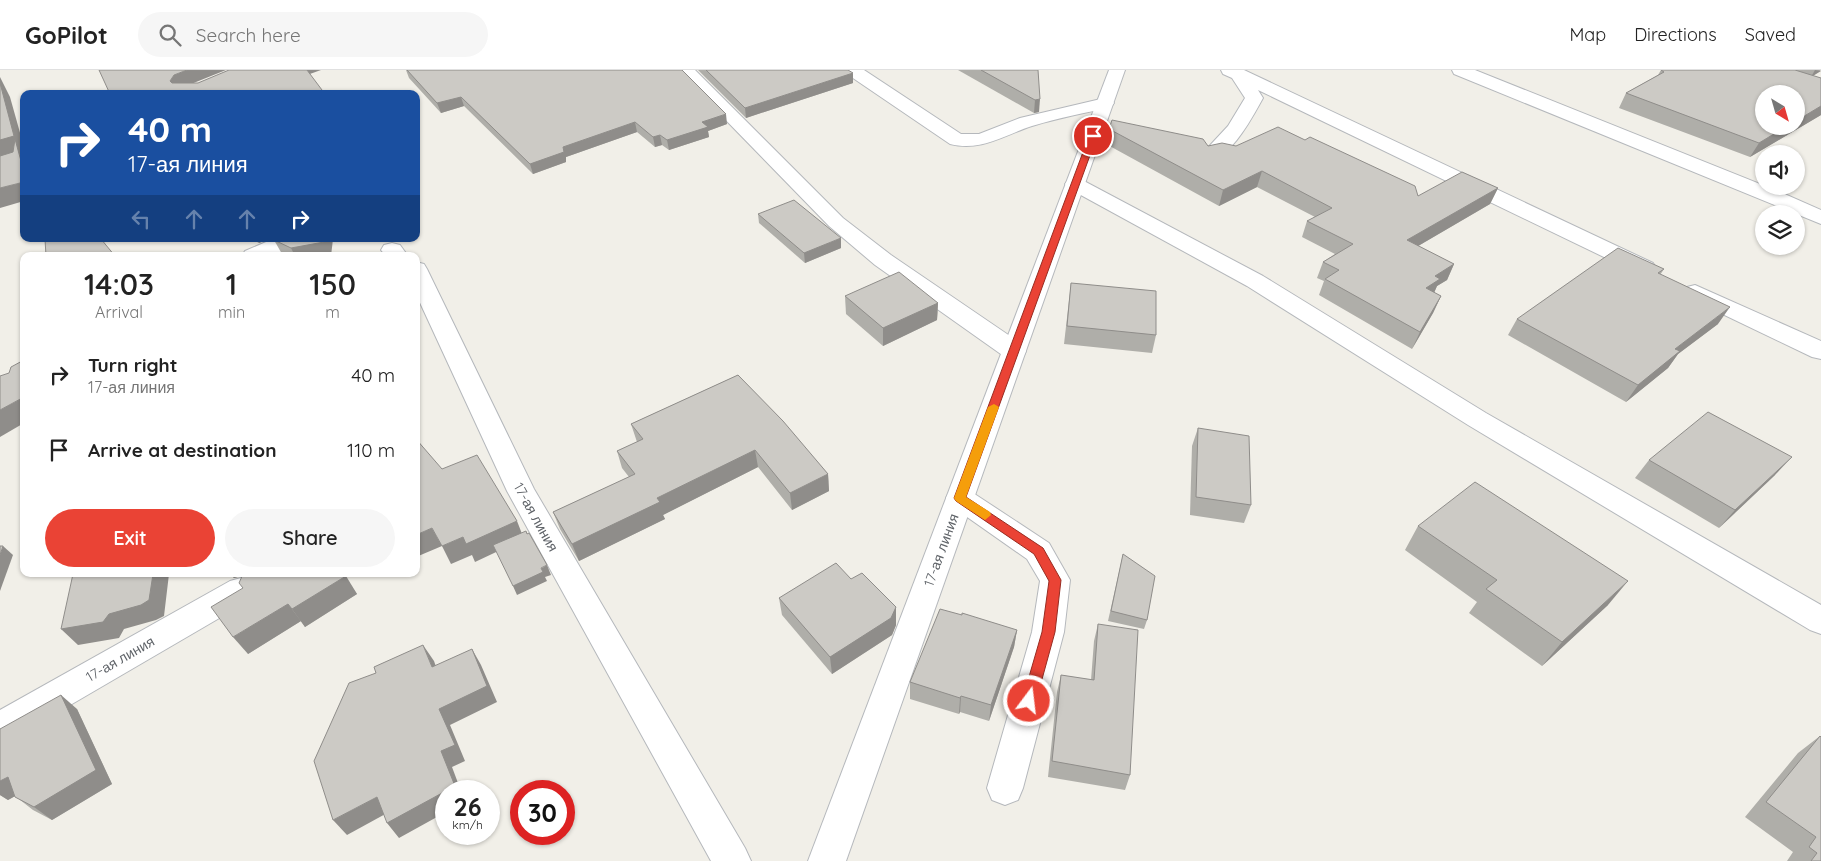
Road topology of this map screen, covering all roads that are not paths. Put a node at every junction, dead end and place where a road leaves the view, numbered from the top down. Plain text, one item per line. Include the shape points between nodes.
1 (685, 70) edge
2 (853, 70) edge
3 (1117, 70) edge
4 (1460, 70) edge
5 (1233, 72) edge
6 (1105, 103) junction
7 (1245, 114) junction
8 (1331, 119) junction
9 (1211, 155) edge
10 (1075, 184) junction
11 (1821, 218) edge
12 (283, 242) edge
13 (262, 252) edge
14 (420, 277) edge
15 (1014, 351) junction
16 (1821, 351) edge
17 (960, 498) junction
18 (241, 590) edge
19 (1821, 621) edge
20 (0, 728) edge
21 (1005, 788) dead end
22 (732, 861) edge
23 (827, 861) edge

1 - 15 street via 836,222 883,260
2 - 6 street via 957,140 982,140 1026,122
3 - 6 street, 17-ая линия
4 - 11 street
5 - 7 street via 1254,98
5 - 8 street
6 - 10 street, 17-ая линия
7 - 8 street via 1278,110
7 - 9 street
8 - 16 street
10 - 15 street, 17-ая линия
10 - 19 street via 1255,281 1477,419
12 - 13 street
14 - 22 street, 17-ая линия via 521,491
15 - 17 street, 17-ая линия
17 - 21 street via 1038,551 1055,580 1048,632
17 - 23 street, 17-ая линия
18 - 20 street, 17-ая линия

